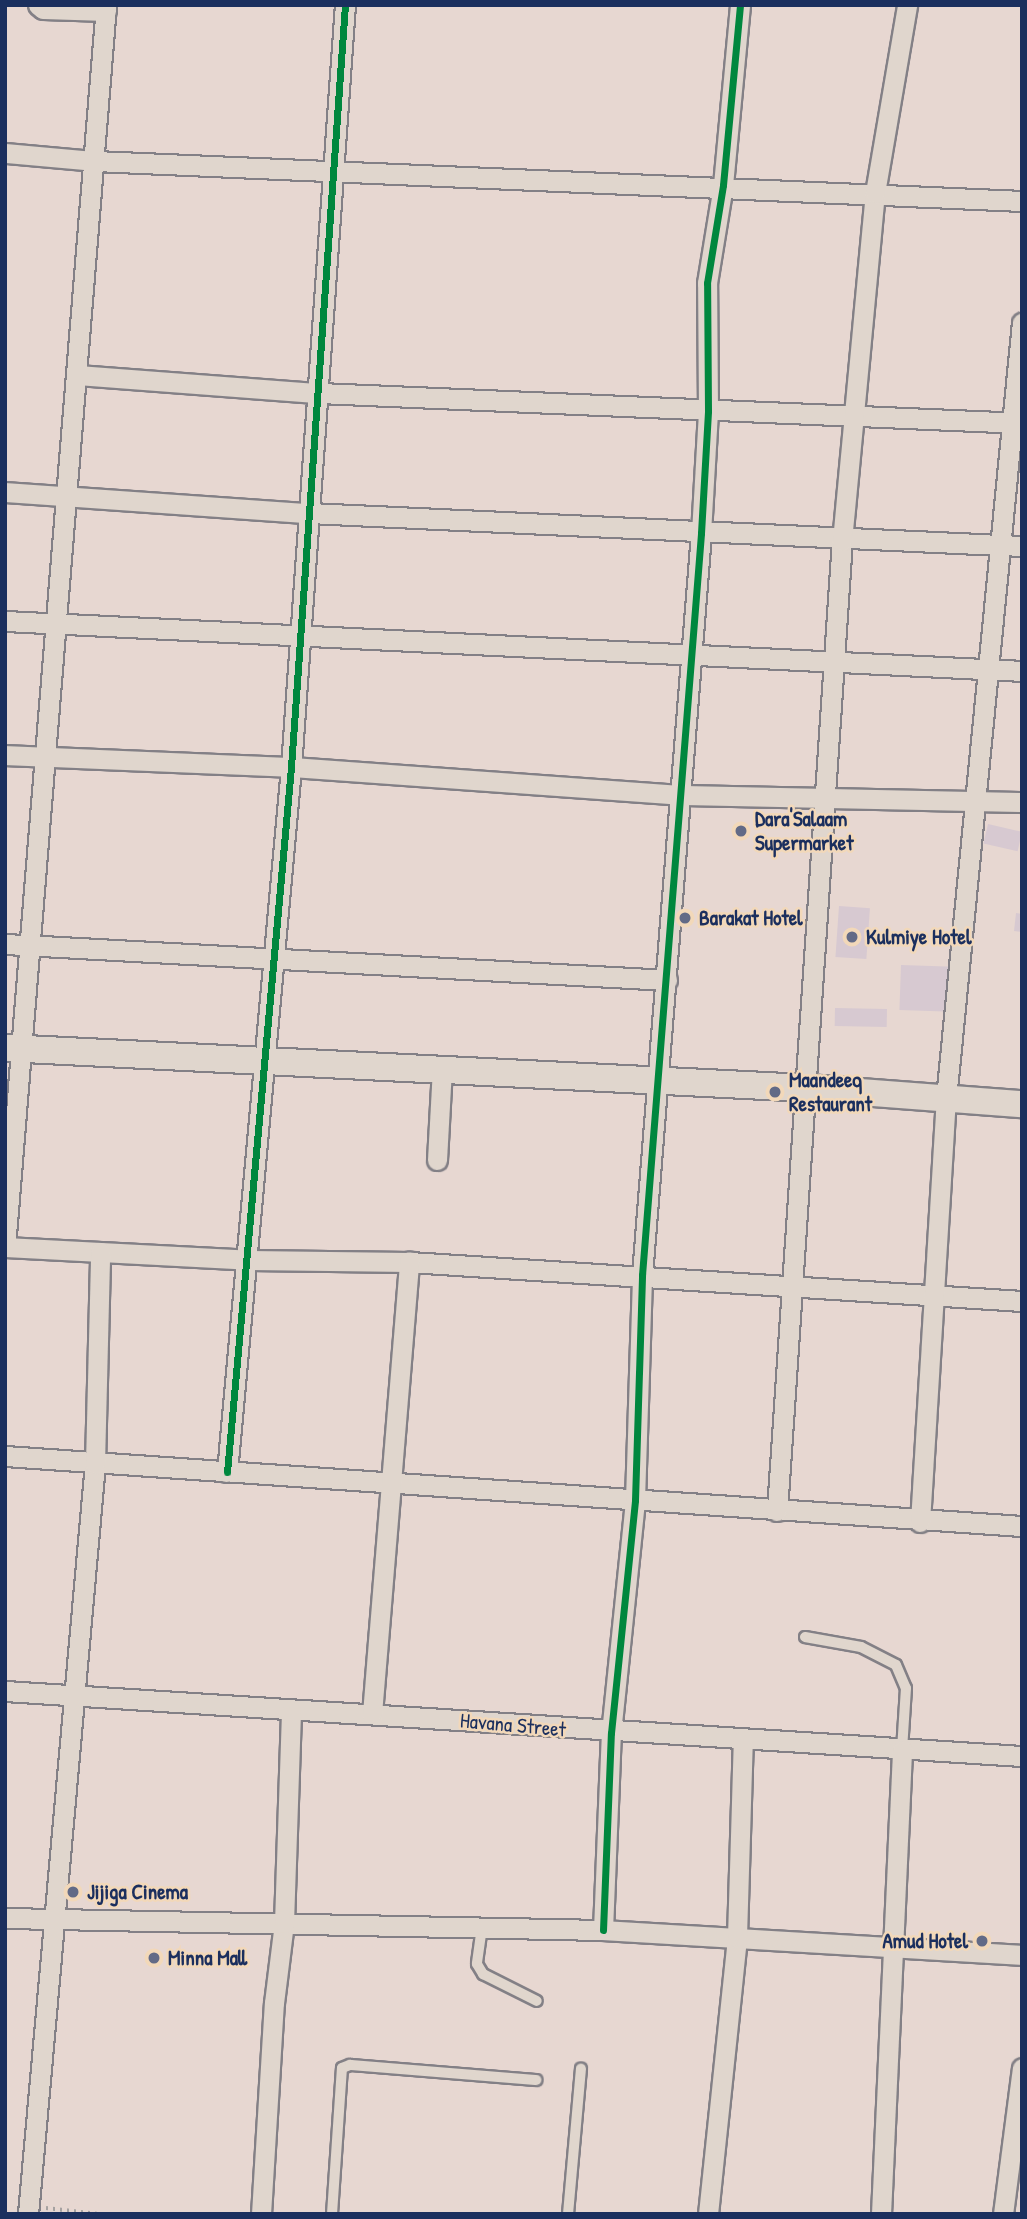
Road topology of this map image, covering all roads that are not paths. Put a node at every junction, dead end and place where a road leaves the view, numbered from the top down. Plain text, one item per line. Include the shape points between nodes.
1 (38, 5) edge
2 (345, 5) edge
3 (740, 5) edge
4 (908, 5) edge
5 (106, 8) edge
6 (5, 153) edge
7 (94, 161) junction
8 (337, 170) junction
9 (723, 185) junction
10 (875, 193) junction
11 (1022, 201) edge
12 (1022, 323) edge
13 (77, 375) junction
14 (318, 393) junction
15 (708, 411) junction
16 (855, 415) junction
17 (1017, 423) edge
18 (5, 492) edge
19 (66, 494) junction
20 (309, 513) junction
21 (701, 533) junction
22 (842, 541) junction
23 (1001, 547) junction
24 (1022, 547) edge
25 (5, 621) edge
26 (56, 623) junction
27 (300, 637) junction
28 (692, 654) junction
29 (832, 662) junction
30 (990, 667) junction
31 (1022, 671) edge
32 (5, 755) edge
33 (44, 757) junction
34 (291, 767) junction
35 (681, 796) junction
36 (978, 800) junction
37 (826, 802) junction
38 (1022, 802) edge
39 (5, 944) edge
40 (29, 945) junction
41 (272, 958) junction
42 (667, 980) junction
43 (13, 1048) edge
44 (262, 1059) junction
45 (443, 1069) junction
46 (657, 1081) junction
47 (807, 1088) junction
48 (946, 1099) junction
49 (1022, 1104) edge
50 (437, 1160) dead end
51 (5, 1247) edge
52 (100, 1252) junction
53 (248, 1260) junction
54 (409, 1262) junction
55 (642, 1275) junction
56 (793, 1287) junction
57 (932, 1297) junction
58 (1022, 1301) edge
59 (5, 1456) edge
60 (95, 1464) junction
61 (227, 1472) junction
62 (390, 1483) junction
63 (635, 1500) junction
64 (777, 1511) junction
65 (920, 1522) junction
66 (1022, 1526) edge
67 (805, 1637) dead end
68 (5, 1691) edge
69 (73, 1696) junction
70 (291, 1711) junction
71 (372, 1714) junction
72 (611, 1733) junction
73 (743, 1740) junction
74 (902, 1750) junction
75 (1022, 1756) edge
76 (5, 1918) edge
77 (57, 1919) junction
78 (284, 1923) junction
79 (482, 1927) junction
80 (603, 1930) junction
81 (737, 1937) junction
82 (895, 1947) junction
83 (1022, 1955) edge
84 (537, 2001) dead end
85 (1022, 2068) edge
86 (581, 2069) dead end
87 (536, 2080) dead end
88 (1014, 2187) edge
89 (28, 2210) edge
90 (261, 2214) edge
91 (332, 2214) edge
92 (568, 2214) edge
93 (708, 2214) edge
94 (881, 2214) edge
95 (1003, 2214) edge

1 - 5 street via 43,9
2 - 8 street
3 - 9 street
4 - 10 street
5 - 7 street
6 - 7 street
7 - 8 street
7 - 13 street
8 - 9 street
8 - 14 street
9 - 10 street
9 - 15 street via 707,283
10 - 11 street
10 - 16 street
12 - 17 street
13 - 14 street
13 - 19 street
14 - 15 street
14 - 20 street
15 - 16 street
15 - 21 street
16 - 17 street
16 - 22 street
17 - 23 street
18 - 19 street
19 - 20 street
19 - 26 street
20 - 21 street
20 - 27 street
21 - 22 street
21 - 28 street
22 - 23 street
22 - 29 street
23 - 24 street
23 - 30 street
25 - 26 street
26 - 27 street
26 - 33 street
27 - 28 street
27 - 34 street
28 - 29 street
28 - 35 street
29 - 30 street
29 - 37 street
30 - 31 street
30 - 36 street
32 - 33 street
33 - 34 street
33 - 40 street
34 - 35 street
34 - 41 street
35 - 37 street
35 - 42 street
36 - 37 street
36 - 38 street
36 - 48 street
37 - 47 street
39 - 40 street
40 - 41 street
40 - 43 street
41 - 42 street
41 - 44 street
42 - 46 street
43 - 44 street
43 - 51 street
44 - 45 street
44 - 53 street
45 - 46 street
45 - 50 street
46 - 47 street
46 - 55 street
47 - 48 street
47 - 56 street
48 - 49 street
48 - 57 street
51 - 52 street
52 - 53 street
52 - 60 street
53 - 54 street
53 - 61 street
54 - 55 street
54 - 62 street
55 - 56 street
55 - 63 street
56 - 57 street
56 - 64 street
57 - 58 street
57 - 65 street
59 - 60 street
60 - 61 street
60 - 69 street
61 - 62 street
62 - 63 street
62 - 71 street
63 - 64 street
63 - 72 street
64 - 65 street
65 - 66 street
67 - 74 lane via 862,1647 896,1665 906,1688
68 - 69 street, Havana Street
69 - 70 street, Havana Street
69 - 77 street
70 - 71 street, Havana Street
70 - 78 street
71 - 72 street, Havana Street
72 - 73 street, Havana Street
72 - 80 street
73 - 74 street, Havana Street
73 - 81 street
74 - 75 street, Havana Street
74 - 82 street
76 - 77 street
77 - 78 street
77 - 89 street
78 - 79 street
78 - 90 street via 274,2003
79 - 80 street
79 - 84 lane via 477,1964 484,1974
80 - 81 street
81 - 82 street
81 - 93 street
82 - 83 street
82 - 94 street via 887,2018
85 - 88 street
86 - 92 lane
87 - 91 lane via 350,2064 342,2068
88 - 95 street

